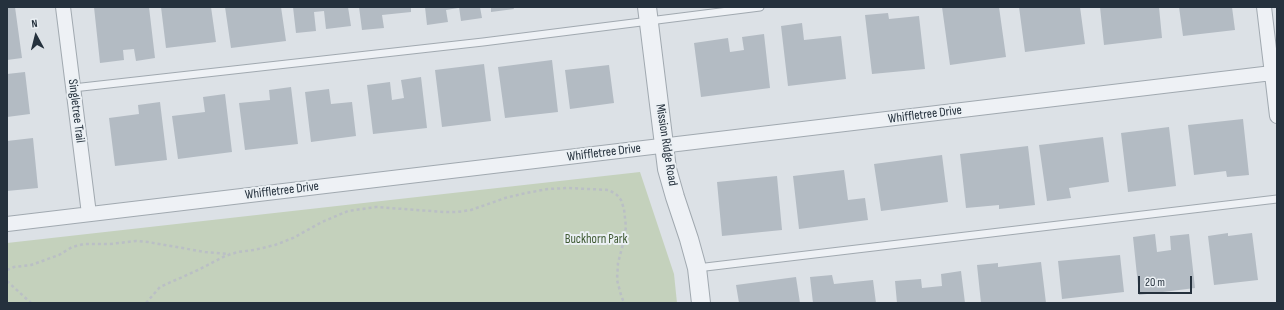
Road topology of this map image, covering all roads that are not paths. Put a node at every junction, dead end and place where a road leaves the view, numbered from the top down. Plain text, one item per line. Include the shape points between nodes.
1 (63, 7) edge
2 (760, 7) edge
3 (1264, 7) edge
4 (648, 14) edge
5 (1272, 73) junction
6 (73, 88) junction
7 (1277, 116) edge
8 (664, 146) junction
9 (1277, 199) edge
10 (88, 214) junction
11 (7, 224) edge
12 (697, 268) junction
13 (701, 303) edge

1 - 6 street, Singletree Trail
2 - 4 lane
3 - 5 street
4 - 6 lane via 483,42
4 - 8 street, Mission Ridge Road
5 - 7 street
5 - 8 street, Whiffletree Drive
6 - 10 street, Singletree Trail
8 - 10 street, Whiffletree Drive
8 - 12 street, Mission Ridge Road via 675,198
9 - 12 lane
10 - 11 street, Whiffletree Drive
12 - 13 street, Mission Ridge Road

